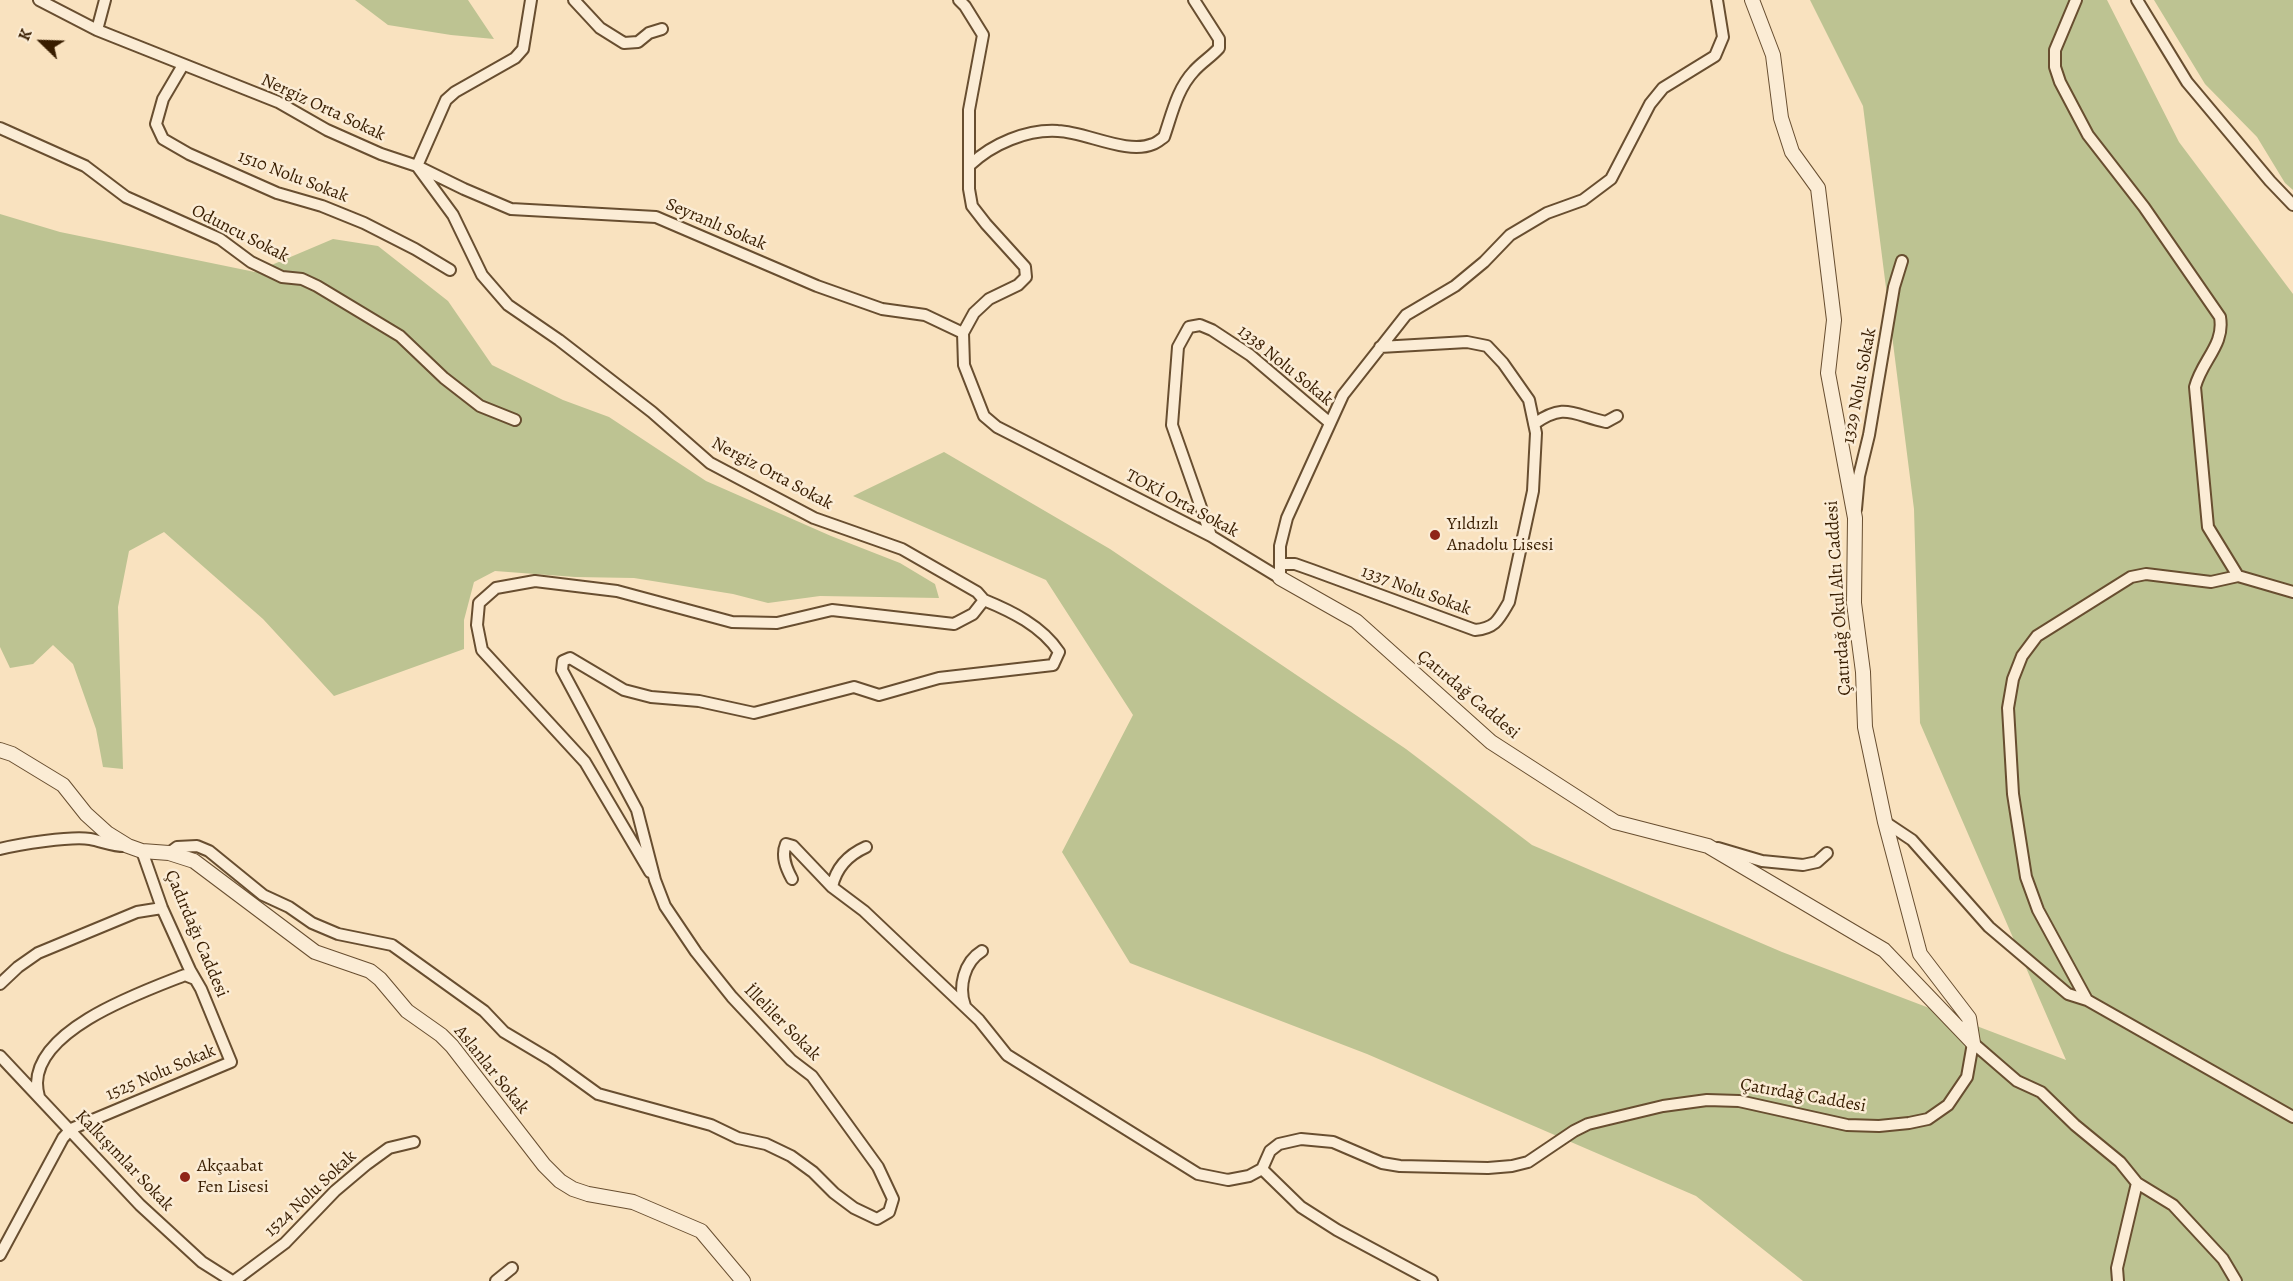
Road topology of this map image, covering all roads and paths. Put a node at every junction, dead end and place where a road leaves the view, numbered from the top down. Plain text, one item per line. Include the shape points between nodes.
1 (39, 0) edge
2 (105, 0) edge
3 (531, 0) edge
4 (574, 0) edge
5 (958, 0) edge
6 (1194, 0) edge
7 (1718, 0) edge
8 (1752, 0) edge
9 (2076, 0) edge
10 (2137, 0) edge
11 (662, 29) dead end
12 (97, 30) junction
13 (183, 65) junction
14 (0, 129) edge
15 (970, 165) junction
16 (417, 166) junction
17 (2293, 205) edge
18 (1902, 261) dead end
19 (450, 270) dead end
20 (963, 333) junction
21 (1380, 346) junction
22 (1617, 416) dead end
23 (515, 420) dead end
24 (1330, 423) junction
25 (1534, 424) junction
26 (1855, 518) junction
27 (1211, 536) junction
28 (1280, 571) junction
29 (2238, 576) junction
30 (2293, 592) edge
31 (984, 600) junction
32 (0, 750) edge
33 (1885, 822) junction
34 (128, 846) junction
35 (1708, 846) junction
36 (866, 847) dead end
37 (0, 849) edge
38 (142, 850) junction
39 (169, 853) junction
40 (1827, 853) dead end
41 (792, 879) dead end
42 (655, 880) junction
43 (832, 887) junction
44 (162, 908) junction
45 (982, 951) dead end
46 (195, 979) junction
47 (0, 984) edge
48 (2087, 1000) junction
49 (965, 1007) junction
50 (1973, 1043) junction
51 (0, 1056) edge
52 (231, 1062) joint
53 (39, 1097) junction
54 (2293, 1117) edge
55 (71, 1129) junction
56 (414, 1142) dead end
57 (1262, 1169) junction
58 (2137, 1183) junction
59 (0, 1255) edge
60 (512, 1268) dead end
61 (233, 1281) edge
62 (496, 1281) edge
63 (743, 1281) edge
64 (1432, 1281) edge
65 (2118, 1281) edge
66 (2236, 1281) edge

1 - 12 street, Nergiz Orta Sokak
2 - 12 street
3 - 16 street via 523,49 515,58 446,99
4 - 11 street via 600,28 624,43 638,42
5 - 15 street via 983,35 969,110
6 - 15 street via 1220,39 1219,48 1184,85 1164,137 1140,147 1059,130 1032,133 993,148
7 - 21 street via 1723,37 1715,56 1663,88 1650,104 1611,179 1583,200 1547,213 1510,235 1455,286 1406,315
8 - 26 street, Çatırdağ Okul Altı Caddesi via 1773,55 1781,118 1792,152 1818,188 1834,320 1828,374
9 - 29 street via 2055,50 2060,82 2088,135 2144,207 2220,317 2220,338 2199,372 2195,387 2208,528
10 - 17 street via 2187,82
12 - 13 street, Nergiz Orta Sokak
13 - 16 street, Nergiz Orta Sokak via 278,102 327,130
13 - 19 street, 1510 Nolu Sokak via 162,99 156,124 163,139 277,193 364,223
14 - 23 street, Oduncu Sokak via 85,166 126,197 220,239 251,262 282,277 302,279 316,286 400,336 480,406
15 - 20 street via 972,206 1025,267 1026,277 989,299
16 - 20 street, Seyranlı Sokak via 511,208 656,217 817,286 882,309 925,315
16 - 31 street, Nergiz Orta Sokak via 453,215 482,275 508,305 652,412 710,463 814,519 902,549 977,592
18 - 26 street, 1329 Nolu Sokak via 1859,476
20 - 27 street, TOKİ Orta Sokak via 964,365 984,416 997,427
21 - 24 street via 1343,395
21 - 25 street, 1337 Nolu Sokak via 1467,342 1487,346 1529,400
22 - 25 street via 1605,422 1560,410
24 - 27 street, 1338 Nolu Sokak via 1250,355 1212,330 1200,325 1189,327 1178,346 1172,425
24 - 28 street via 1287,518 1280,546
25 - 28 street, 1337 Nolu Sokak via 1534,479 1527,524 1509,602 1489,629 1475,630 1295,564
26 - 33 street, Çatırdağ Okul Altı Caddesi via 1854,603 1865,727
27 - 28 street, TOKİ Orta Sokak
28 - 35 street, Çatırdağ Caddesi via 1356,621 1491,742 1616,822
29 - 30 street
29 - 48 street via 2211,582 2146,574 2131,577 2037,636 2022,656 2013,679 2008,708 2013,794 2026,877 2038,910
31 - 42 street, İlleliler Sokak via 1016,615 1051,640 1059,652 1053,665 939,678 879,695 854,687 754,713 624,690 570,658 563,661 562,670 637,810
31 - 42 street via 973,614 954,624 832,610 777,623 732,622 605,590 535,581 496,588 478,603 482,650 585,762
32 - 34 street via 63,785 86,814
33 - 48 street via 1912,840 1989,927 2068,994
33 - 50 street, Çatırdağ Okul Altı Caddesi via 1920,954 1969,1018
34 - 37 street via 73,838
34 - 38 street
35 - 40 street via 1762,861 1803,865 1817,862
35 - 50 street, Çatırdağ Caddesi via 1884,950
36 - 43 street via 848,857
38 - 39 street, Aslanlar Sokak
38 - 44 street, Çadırdağı Caddesi
39 - 42 street, İlleliler Sokak via 177,847 197,846 209,851 263,895 312,923 338,934 392,945 484,1011 504,1032 598,1094 766,1144 791,1155 854,1208 877,1219 884,1217 893,1199 862,1143 813,1076 771,1040 708,967 664,906
39 - 63 street, Aslanlar Sokak via 194,861 315,952 370,971 380,979 407,1011 452,1046 560,1181 588,1194 646,1206 701,1231
41 - 43 street via 784,858 786,844 793,846
43 - 49 street via 864,911
44 - 46 street, Çadırdağı Caddesi
44 - 47 street via 137,912 38,953
45 - 49 street via 971,960 963,979
46 - 52 street, Çadırdağı Caddesi
46 - 53 street via 184,975 114,1004 66,1034 41,1066
48 - 54 street
49 - 57 street via 1007,1055 1198,1174 1228,1180
50 - 57 street, Çatırdağ Caddesi via 1967,1077 1948,1105 1928,1119 1909,1124 1847,1125 1739,1101 1707,1100 1588,1124 1528,1162 1512,1166 1400,1166 1382,1163 1333,1142 1301,1138 1270,1151
50 - 58 street via 2017,1081 2041,1092 2120,1162
51 - 53 street, Kalkışımlar Sokak
52 - 55 street, 1525 Nolu Sokak
53 - 55 street, Kalkışımlar Sokak
55 - 59 street
55 - 61 street, Kalkışımlar Sokak via 140,1205 202,1262
56 - 61 street, 1524 Nolu Sokak via 389,1148 372,1160 335,1191 285,1243
57 - 64 street via 1301,1207
58 - 65 street via 2117,1268
58 - 66 street via 2173,1205 2223,1259
60 - 62 street

